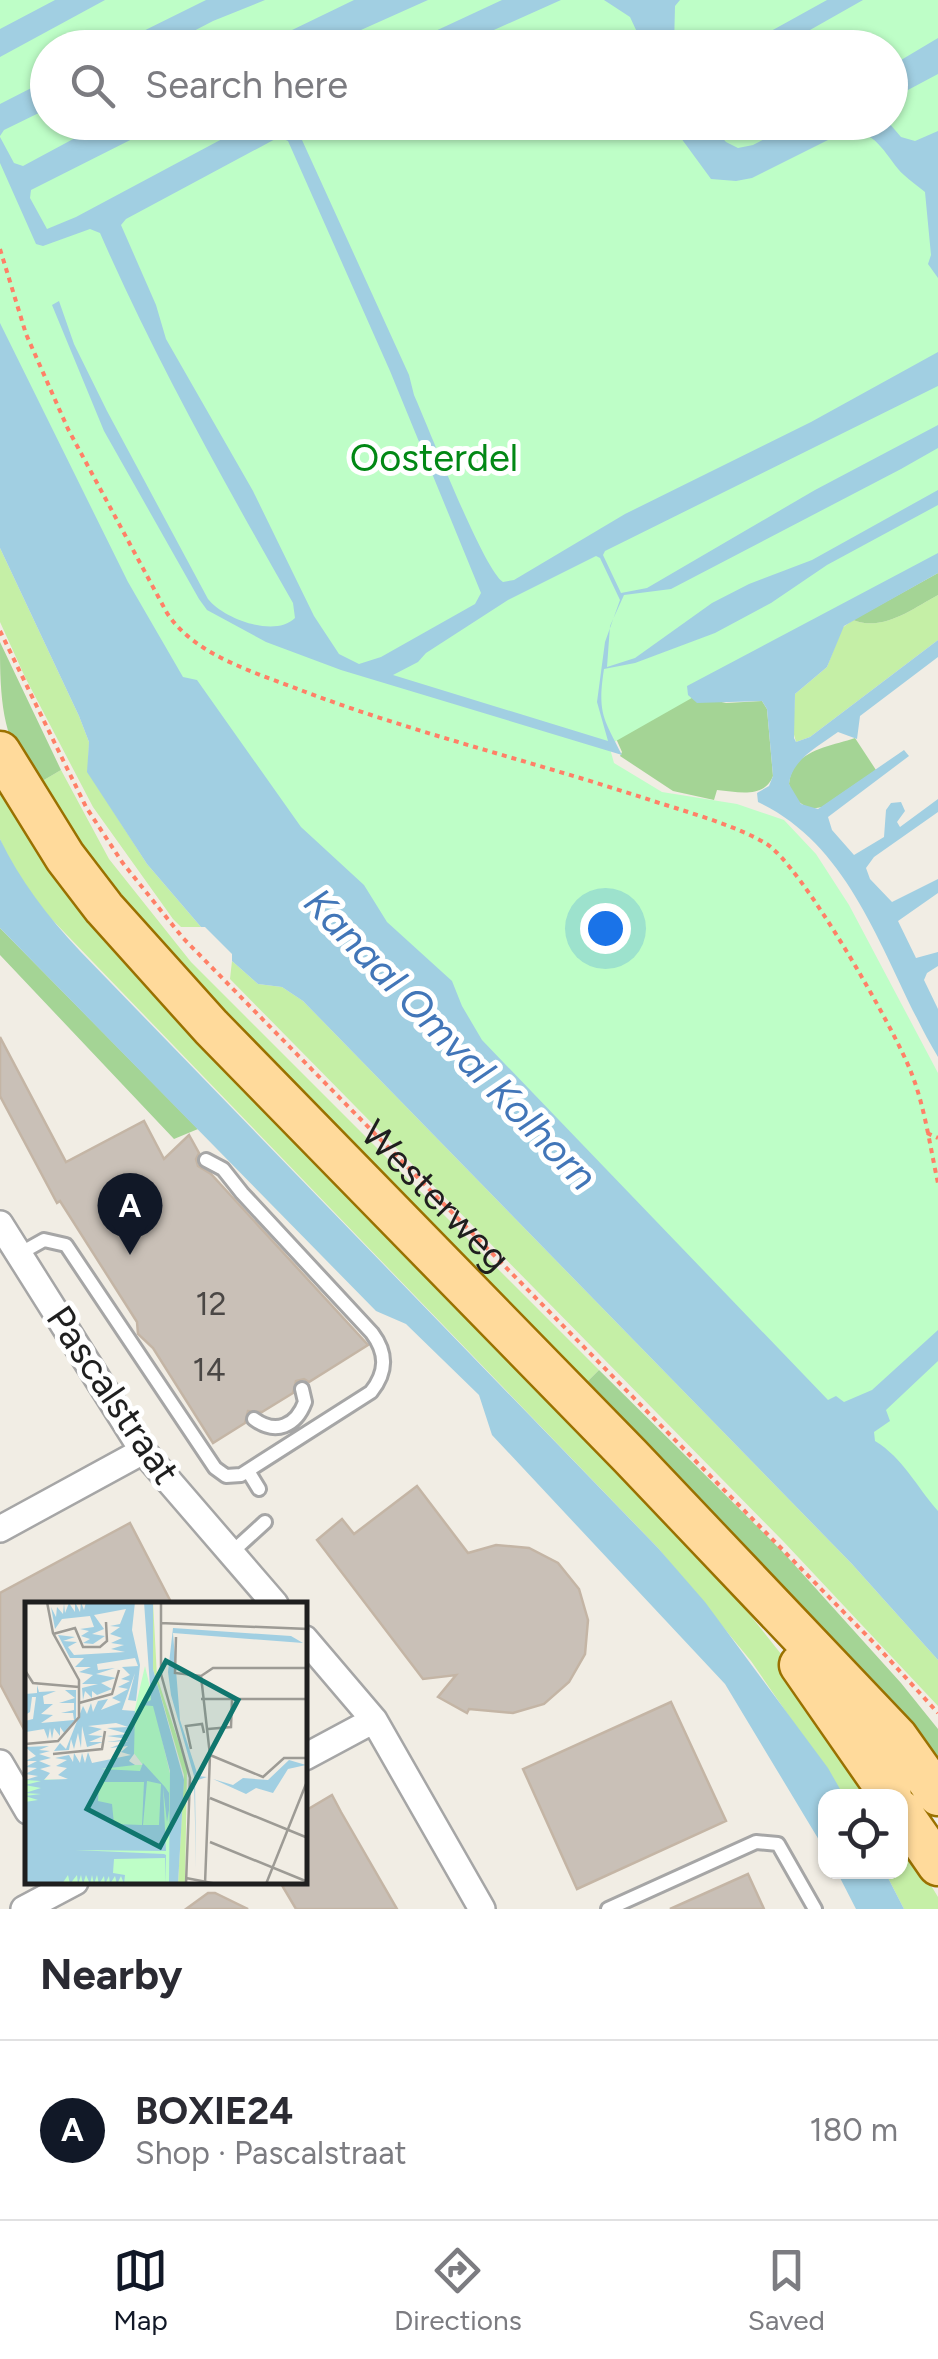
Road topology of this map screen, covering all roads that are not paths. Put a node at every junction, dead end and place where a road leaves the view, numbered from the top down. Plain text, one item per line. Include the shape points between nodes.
1 (0, 752) edge
2 (206, 1160) dead end
3 (0, 1224) edge
4 (82, 1238) dead end
5 (68, 1247) junction
6 (19, 1254) junction
7 (302, 1389) dead end
8 (254, 1419) dead end
9 (143, 1451) junction
10 (248, 1471) junction
11 (259, 1489) dead end
12 (266, 1522) dead end
13 (0, 1528) edge
14 (230, 1553) junction
15 (729, 1563) junction
16 (273, 1602) edge
17 (308, 1643) edge
18 (374, 1720) junction
19 (308, 1755) edge
20 (0, 1763) edge
21 (886, 1789) edge
22 (938, 1796) edge
23 (25, 1807) edge
24 (908, 1822) edge
25 (938, 1866) edge
26 (67, 1884) edge
27 (24, 1909) edge
28 (482, 1909) edge
29 (608, 1909) edge
30 (815, 1909) edge

1 - 15 main road, Westerweg via 104,908
2 - 10 lane via 224,1169 372,1333 384,1356 372,1392
3 - 6 street, Pascalstraat
4 - 5 lane
5 - 6 lane via 44,1240
5 - 10 lane via 214,1468 226,1476
6 - 9 street, Pascalstraat
7 - 8 lane via 305,1402 290,1424 272,1428
9 - 13 street
9 - 14 street, Pascalstraat
10 - 11 lane
12 - 14 lane
14 - 16 street, Pascalstraat
15 - 21 main road, Westerweg
15 - 22 main road, Westerweg via 897,1737
17 - 18 street
18 - 19 street
18 - 28 street
20 - 23 street
24 - 25 main road
26 - 27 street
29 - 30 lane via 756,1842 778,1844

